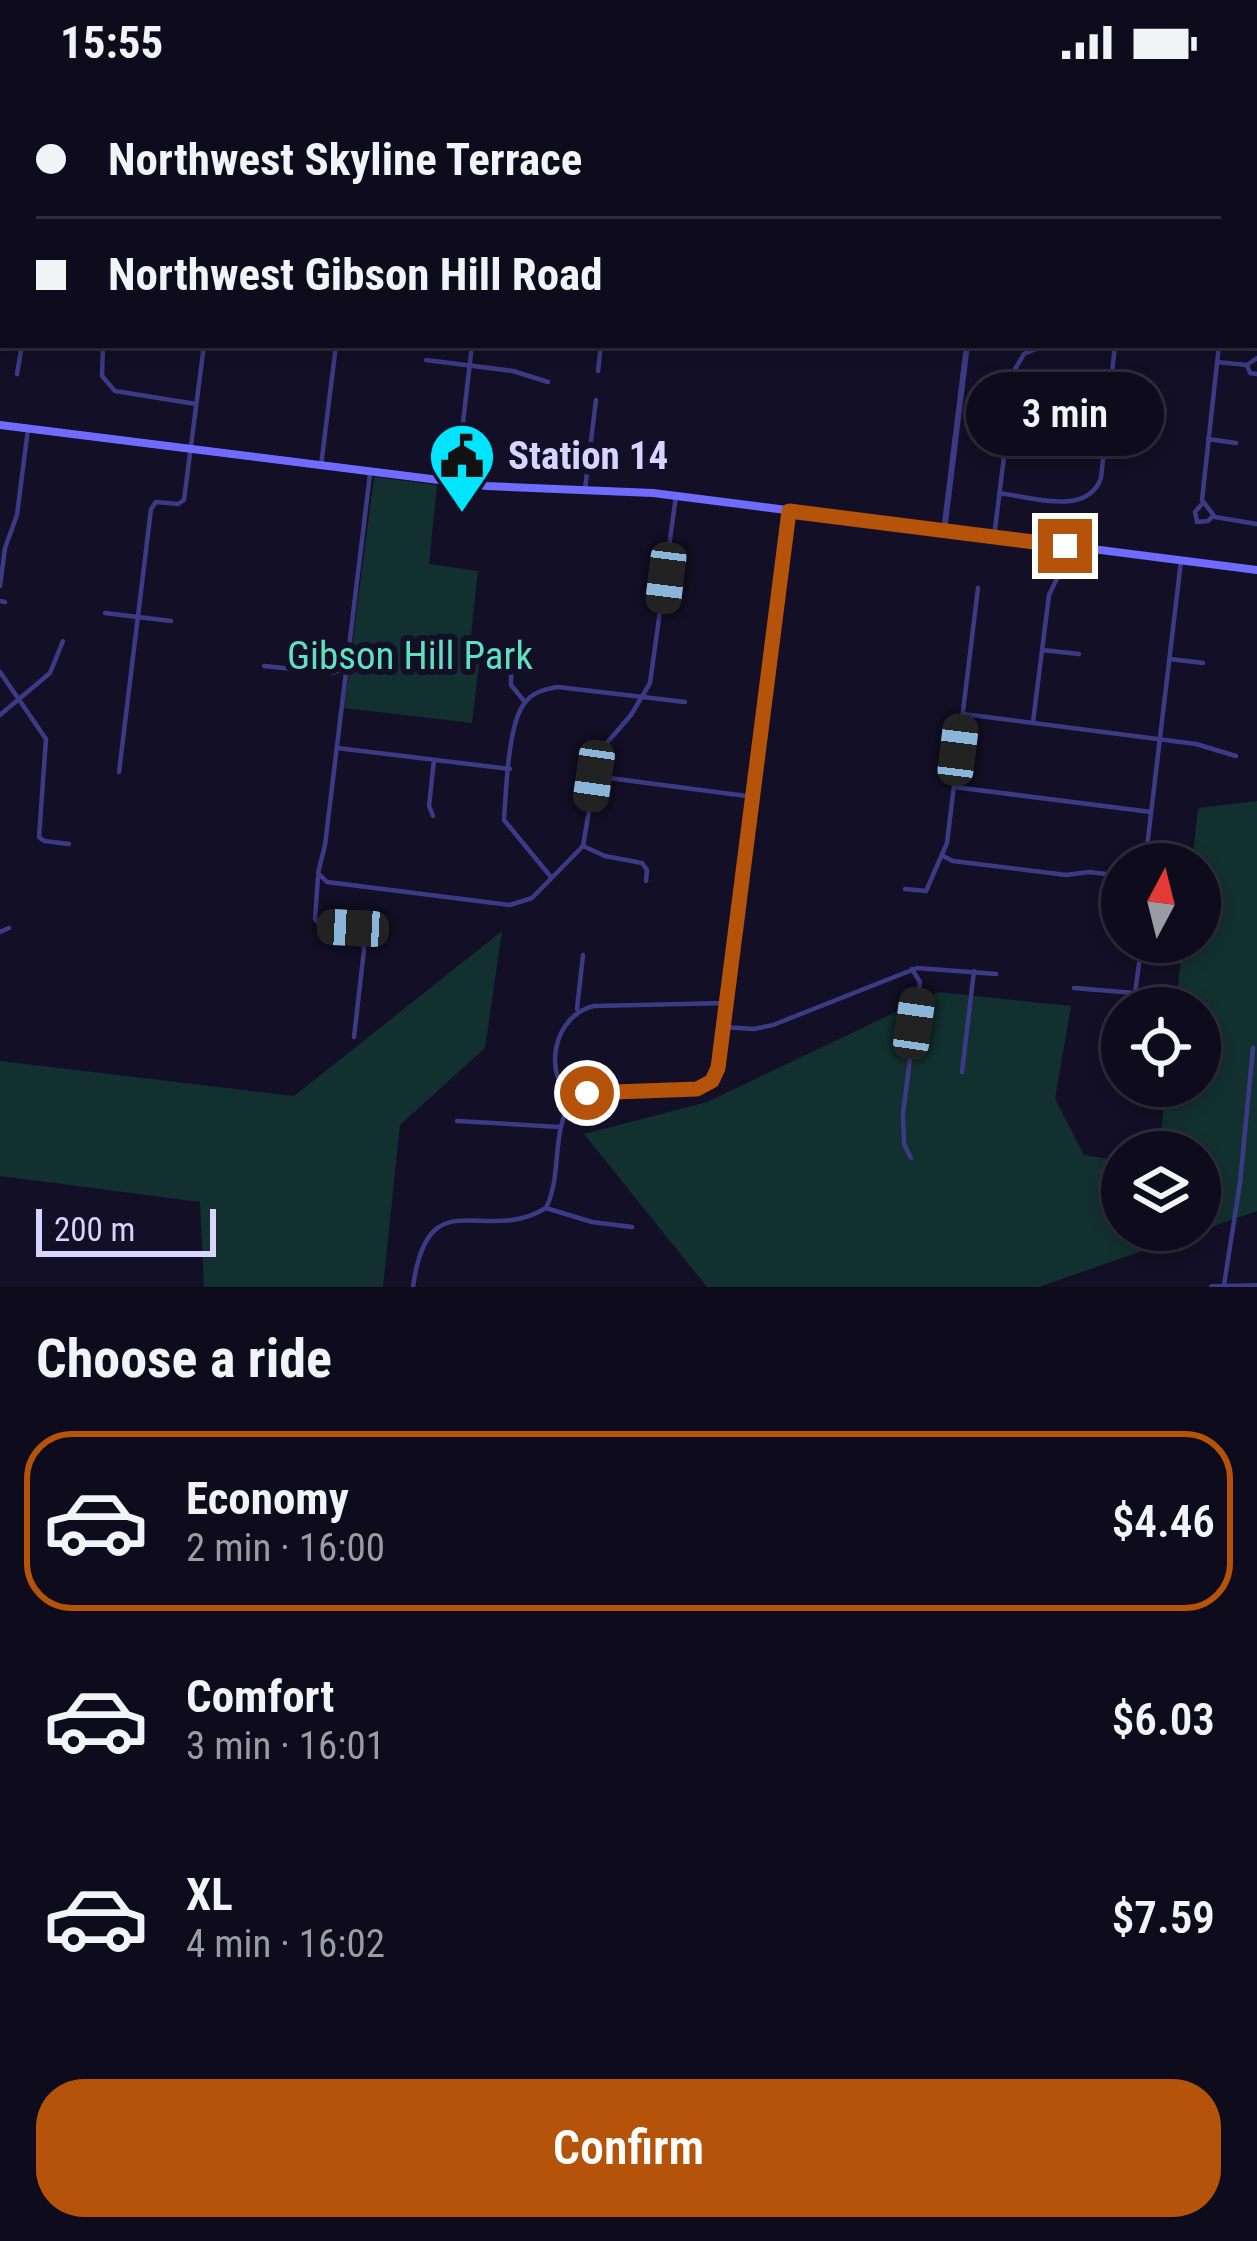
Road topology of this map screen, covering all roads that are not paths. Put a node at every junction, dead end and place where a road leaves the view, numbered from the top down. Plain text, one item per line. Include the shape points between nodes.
1 (1257, 88) edge
2 (1257, 131) edge
3 (21, 348) edge
4 (103, 348) edge
5 (204, 348) edge
6 (336, 348) edge
7 (472, 348) edge
8 (602, 348) edge
9 (967, 348) edge
10 (1038, 348) edge
11 (1115, 348) edge
12 (1219, 348) edge
13 (1257, 358) edge
14 (426, 360) dead end
15 (1217, 362) junction
16 (1247, 365) junction
17 (470, 366) junction
18 (598, 371) dead end
19 (17, 374) dead end
20 (1257, 374) edge
21 (548, 382) dead end
22 (596, 400) dead end
23 (196, 404) junction
24 (1008, 421) junction
25 (0, 425) edge
26 (1039, 425) dead end
27 (28, 429) junction
28 (1208, 439) junction
29 (1236, 443) dead end
30 (191, 449) junction
31 (321, 466) junction
32 (370, 472) junction
33 (456, 482) junction
34 (585, 490) junction
35 (999, 493) junction
36 (676, 496) junction
37 (789, 511) junction
38 (1257, 524) edge
39 (944, 531) junction
40 (994, 537) junction
41 (1065, 546) junction
42 (1181, 561) junction
43 (1257, 571) edge
44 (0, 586) edge
45 (978, 588) dead end
46 (105, 613) dead end
47 (138, 617) junction
48 (171, 621) dead end
49 (63, 641) dead end
50 (1042, 650) junction
51 (1079, 654) dead end
52 (1170, 659) junction
53 (511, 661) dead end
54 (1203, 663) dead end
55 (264, 666) dead end
56 (346, 667) junction
57 (0, 672) edge
58 (643, 697) junction
59 (20, 699) junction
60 (525, 702) junction
61 (685, 702) dead end
62 (963, 714) junction
63 (0, 715) edge
64 (1033, 722) junction
65 (1161, 739) junction
66 (337, 748) junction
67 (1236, 756) dead end
68 (434, 760) junction
69 (510, 769) junction
70 (119, 772) dead end
71 (594, 776) junction
72 (954, 787) junction
73 (754, 797) junction
74 (1151, 812) junction
75 (433, 816) dead end
76 (1147, 843) edge
77 (69, 844) dead end
78 (583, 846) junction
79 (943, 856) junction
80 (318, 873) junction
81 (1101, 873) edge
82 (552, 878) junction
83 (646, 881) dead end
84 (905, 889) dead end
85 (9, 928) dead end
86 (0, 932) edge
87 (583, 955) dead end
88 (1139, 963) edge
89 (912, 969) junction
90 (974, 971) junction
91 (996, 974) dead end
92 (1074, 988) dead end
93 (728, 1003) junction
94 (575, 1013) junction
95 (725, 1027) junction
96 (354, 1037) dead end
97 (1252, 1048) dead end
98 (962, 1072) dead end
99 (573, 1099) junction
100 (458, 1121) dead end
101 (560, 1127) junction
102 (911, 1158) dead end
103 (546, 1208) junction
104 (632, 1227) dead end
105 (1224, 1286) edge
106 (1257, 1286) edge
107 (413, 1287) edge
108 (1211, 1287) edge

1 - 2 street
3 - 19 street
4 - 23 street via 100,370 115,392
5 - 23 street
6 - 31 street
7 - 17 street
8 - 18 street
9 - 39 street
10 - 24 street via 1016,365
11 - 35 street via 1093,494 1074,502
12 - 15 street
13 - 16 street
14 - 17 street
15 - 16 street
15 - 28 street
16 - 20 street
17 - 21 street
17 - 33 street
22 - 34 street
23 - 30 street
24 - 26 street
24 - 35 street
25 - 27 main road
27 - 30 main road
27 - 44 street
28 - 29 street
28 - 38 street via 1208,510
30 - 31 main road
30 - 47 street via 184,500 151,509
31 - 32 main road
32 - 33 main road
32 - 56 street
33 - 34 main road
34 - 36 main road
35 - 40 street
36 - 37 main road
36 - 58 street via 654,669
37 - 39 main road
37 - 73 street
39 - 40 main road
40 - 41 main road
41 - 42 main road
41 - 50 street
42 - 43 main road
42 - 52 street
45 - 62 street
46 - 47 street
47 - 48 street
47 - 70 street
49 - 59 street via 54,669
50 - 51 street
50 - 64 street
52 - 54 street
52 - 65 street
53 - 60 street via 512,688
55 - 56 street via 333,673
56 - 66 street
57 - 59 street
58 - 60 street via 553,687
58 - 61 street
58 - 71 street via 602,745
59 - 63 street
59 - 77 street via 47,747 39,837
60 - 69 street
62 - 64 street
62 - 72 street
64 - 65 street
65 - 67 street
65 - 74 street
66 - 68 street
66 - 80 street
68 - 69 street
68 - 75 street
69 - 82 street via 506,826
71 - 73 street
71 - 78 street
72 - 74 street
72 - 79 street
73 - 93 street
74 - 76 street
78 - 82 street
78 - 83 street via 642,862
79 - 81 street
79 - 84 street via 926,891
80 - 82 street via 327,882 510,904 529,900
80 - 96 street via 315,920 362,933
85 - 86 street
87 - 94 street
88 - 92 street via 1135,993
89 - 90 street
89 - 95 street via 773,1025
89 - 102 street via 920,982 903,1126
90 - 91 street
90 - 98 street
93 - 94 street
93 - 95 street
94 - 99 street via 560,1037 555,1069
95 - 99 street via 718,1068 705,1086
97 - 105 street
99 - 101 street
100 - 101 street
101 - 103 street
103 - 104 street
103 - 107 street via 434,1229 420,1249
105 - 106 street
105 - 108 street

